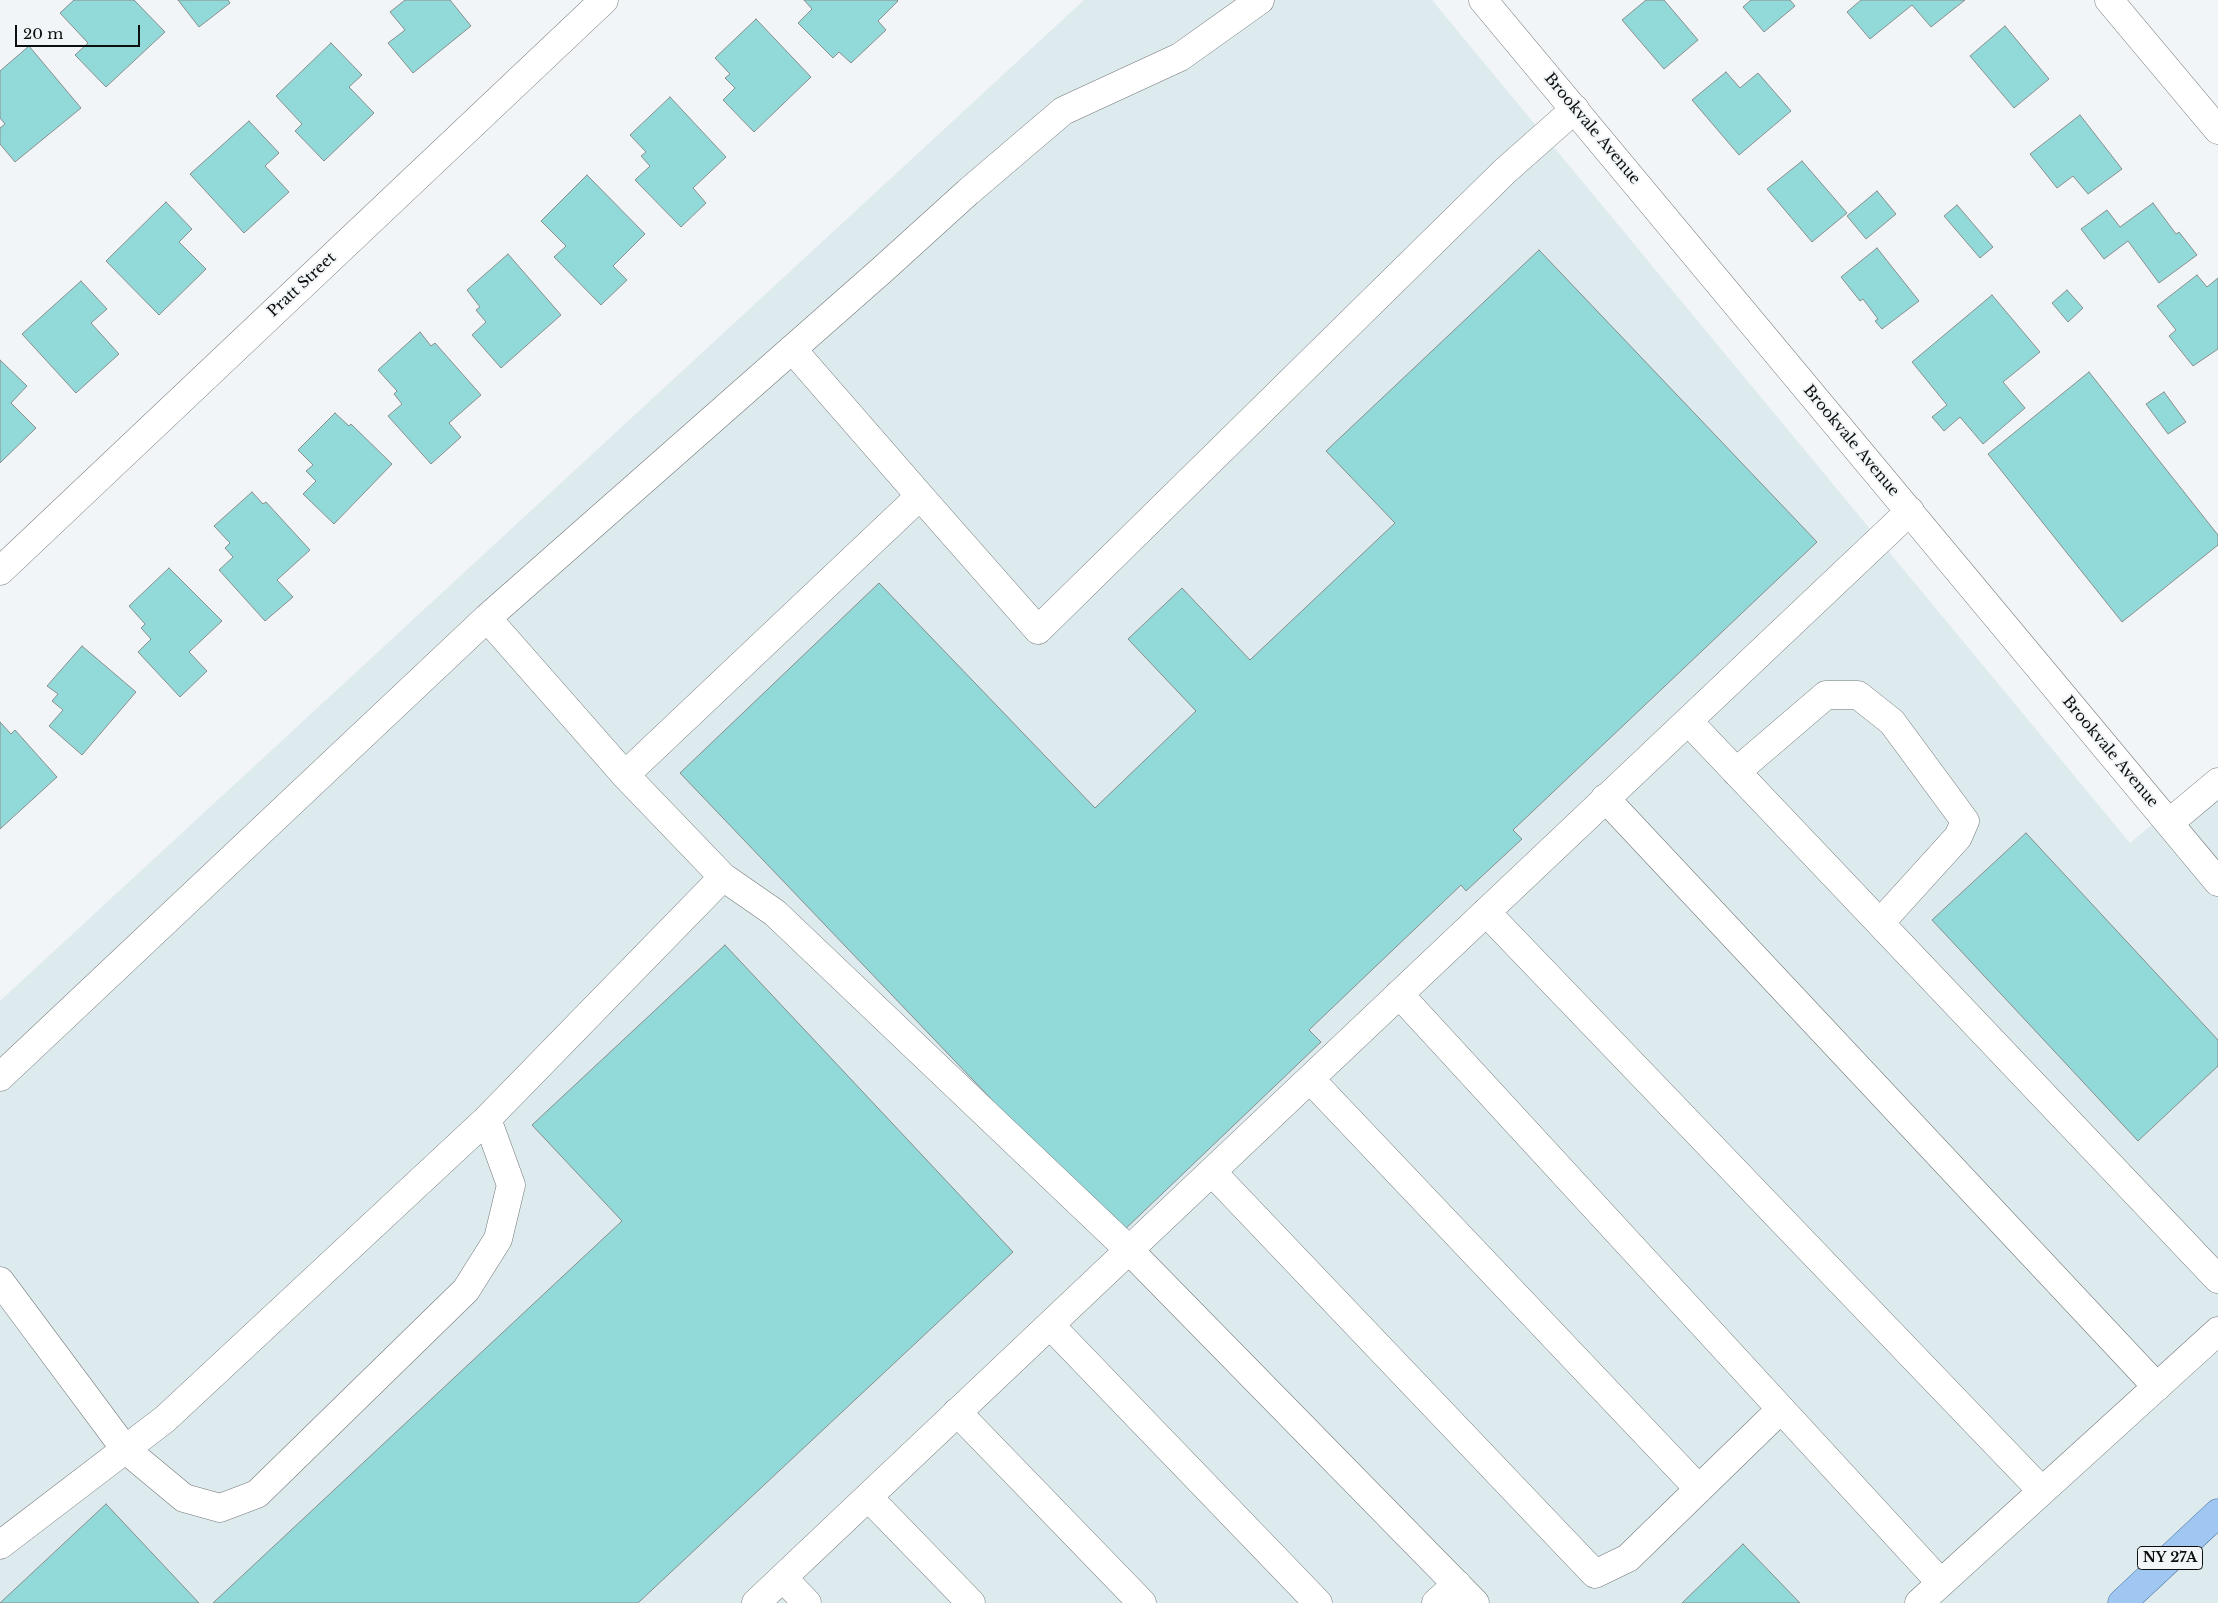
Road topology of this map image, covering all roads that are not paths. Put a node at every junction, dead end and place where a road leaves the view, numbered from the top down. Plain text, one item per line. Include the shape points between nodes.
1 (604, 0) edge
2 (1260, 0) edge
3 (1483, 0) edge
4 (2109, 0) edge
5 (1575, 109) junction
6 (2218, 130) edge
7 (792, 349) junction
8 (920, 496) junction
9 (1910, 511) junction
10 (0, 571) edge
11 (487, 618) junction
12 (1688, 721) junction
13 (1736, 772) junction
14 (625, 775) junction
15 (2218, 782) edge
16 (1606, 798) junction
17 (2169, 823) junction
18 (723, 876) junction
19 (2218, 882) edge
20 (1486, 912) junction
21 (1880, 924) junction
22 (1399, 994) junction
23 (0, 1077) edge
24 (1310, 1078) junction
25 (487, 1119) junction
26 (1212, 1172) junction
27 (1129, 1250) junction
28 (2218, 1279) edge
29 (0, 1281) edge
30 (1050, 1325) junction
31 (2218, 1331) edge
32 (2157, 1387) junction
33 (1781, 1409) junction
34 (957, 1412) junction
35 (125, 1449) junction
36 (1699, 1489) junction
37 (2042, 1491) junction
38 (868, 1497) junction
39 (2218, 1513) edge
40 (0, 1545) edge
41 (783, 1578) junction
42 (1941, 1583) junction
43 (1456, 1584) junction
44 (756, 1603) edge
45 (807, 1603) edge
46 (971, 1603) edge
47 (1142, 1603) edge
48 (1318, 1603) edge
49 (1436, 1603) edge
50 (1475, 1603) edge
51 (1920, 1603) edge
52 (2122, 1603) edge

1 - 10 street, Pratt Street
2 - 7 street via 1180,57 1063,111
3 - 5 street, Brookvale Avenue
4 - 6 street
5 - 8 street via 1499,177 1038,630
5 - 9 street, Brookvale Avenue
7 - 8 street
7 - 11 street
8 - 14 street
9 - 12 street
9 - 17 street, Brookvale Avenue
11 - 14 street
11 - 23 street
12 - 13 street
12 - 16 street
13 - 21 street
13 - 21 street via 1826,695 1858,696 1892,722 1965,821 1958,838
14 - 18 street
15 - 17 street
16 - 20 street
16 - 32 street
17 - 19 street, Brookvale Avenue
18 - 25 street
18 - 27 street via 775,913
20 - 22 street
20 - 37 street
21 - 28 street
22 - 24 street
22 - 33 street
24 - 26 street
24 - 36 street
25 - 35 street via 165,1419
25 - 35 street via 511,1185 498,1239 466,1290 257,1494 220,1508 184,1498
26 - 27 street
26 - 36 street via 1595,1574 1628,1558
27 - 30 street
27 - 43 street
29 - 35 street
30 - 34 street
30 - 48 street
31 - 32 street
32 - 37 street
33 - 36 street
33 - 42 street
34 - 38 street
34 - 47 street
35 - 40 street
37 - 42 street
38 - 41 street
38 - 46 street
39 - 52 main road, NY 27A
41 - 44 street
41 - 45 street
42 - 51 street
43 - 49 street
43 - 50 street

